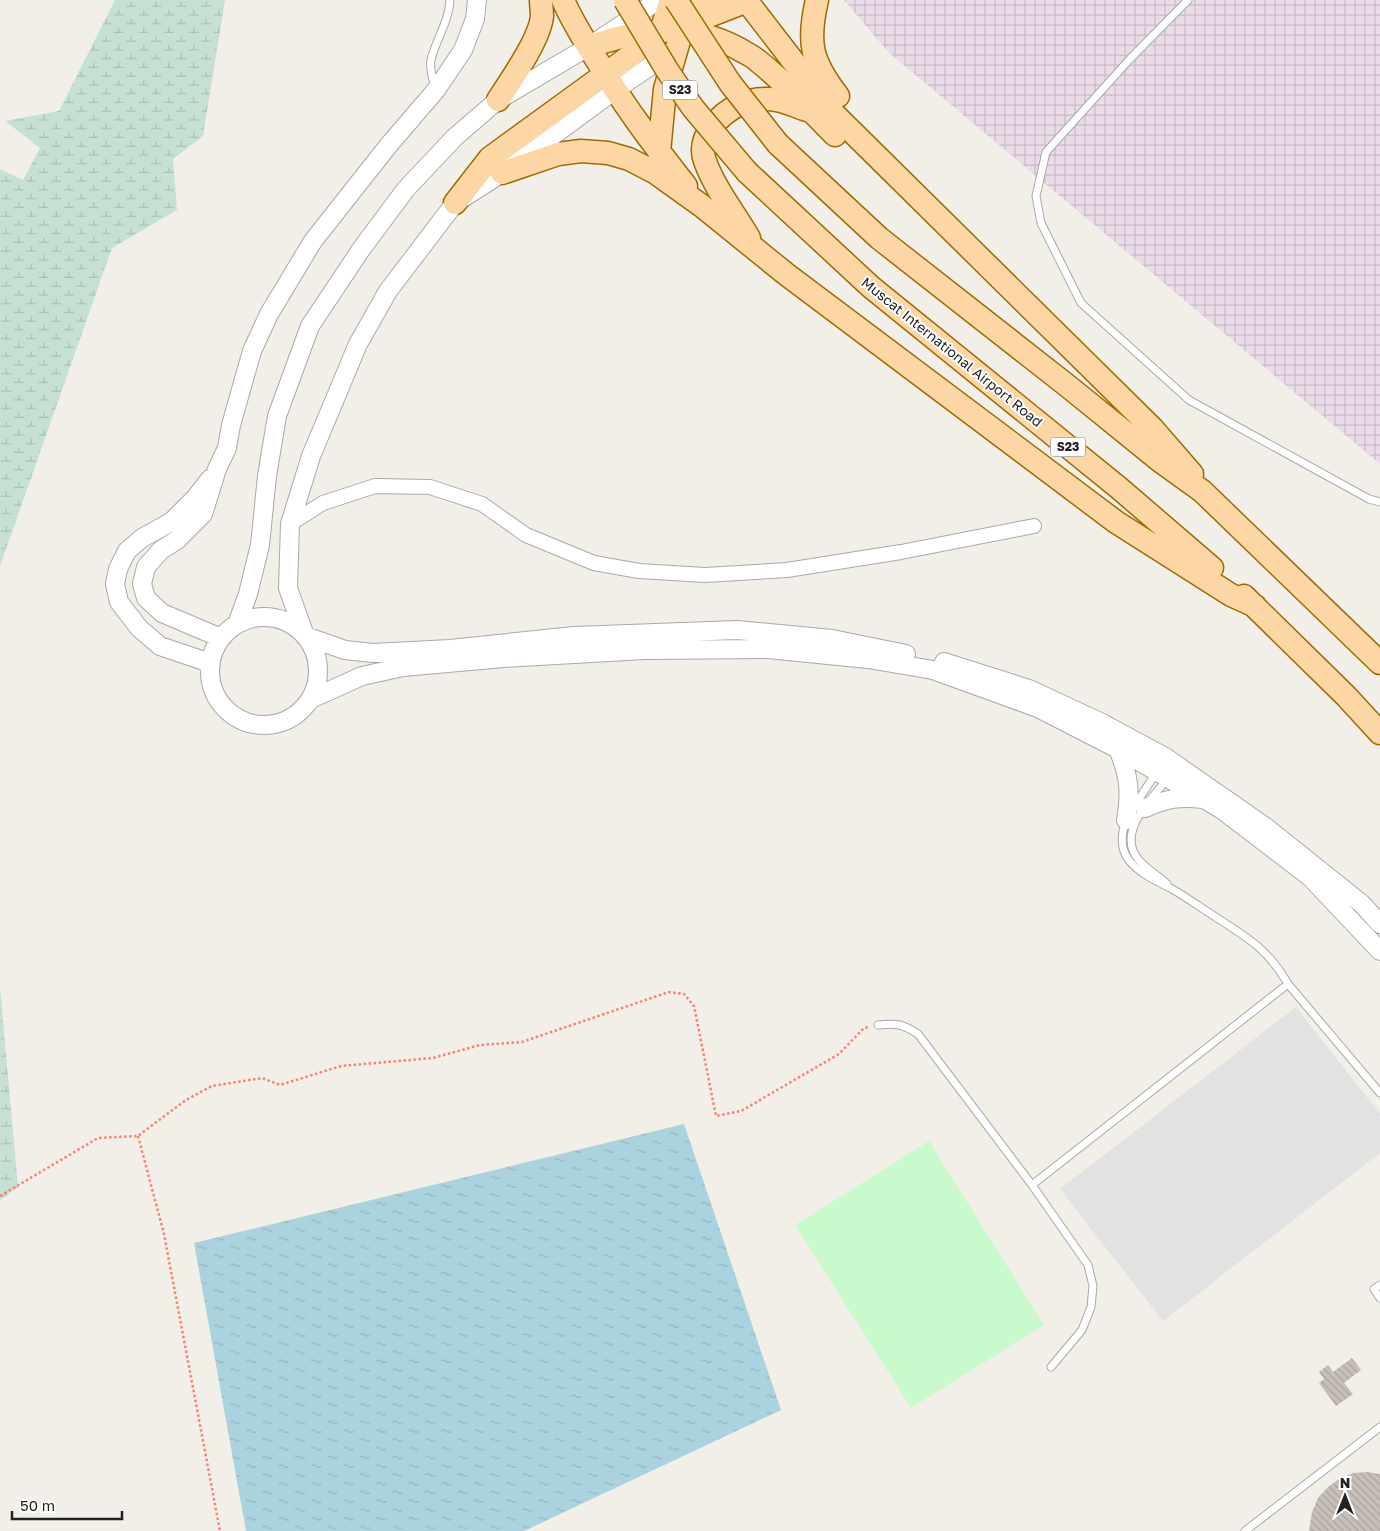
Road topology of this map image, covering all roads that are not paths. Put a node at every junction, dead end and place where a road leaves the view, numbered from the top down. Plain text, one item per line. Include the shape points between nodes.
1 (450, 0) edge
2 (477, 0) edge
3 (541, 0) edge
4 (563, 0) edge
5 (614, 0) edge
6 (676, 0) edge
7 (708, 0) edge
8 (747, 0) edge
9 (817, 0) edge
10 (1188, 0) edge
11 (630, 9) edge
12 (675, 23) edge
13 (588, 47) junction
14 (610, 82) junction
15 (436, 90) junction
16 (498, 100) junction
17 (812, 112) junction
18 (659, 152) junction
19 (889, 168) junction
20 (502, 173) junction
21 (455, 203) junction
22 (702, 206) junction
23 (758, 252) junction
24 (1068, 347) junction
25 (217, 469) junction
26 (1202, 491) junction
27 (1380, 502) edge
28 (290, 524) junction
29 (1034, 526) dead end
30 (1255, 606) junction
31 (237, 624) junction
32 (306, 635) junction
33 (221, 638) junction
34 (210, 663) junction
35 (1380, 663) edge
36 (311, 698) junction
37 (1380, 733) edge
38 (1118, 749) junction
39 (1167, 768) junction
40 (1207, 800) junction
41 (1145, 808) junction
42 (1126, 820) junction
43 (1173, 890) junction
44 (1380, 924) edge
45 (1380, 950) edge
46 (1288, 984) junction
47 (878, 1025) road end
48 (1380, 1093) edge
49 (1032, 1185) junction
50 (1380, 1285) edge
51 (1380, 1298) edge
52 (1051, 1367) dead end
53 (1380, 1427) edge
54 (1245, 1531) edge

1 - 15 lane via 450,13 431,61
2 - 15 street via 475,19 462,50
3 - 16 main road via 542,16 537,36
4 - 13 main road
5 - 11 main road, Muscat International Airport Road
6 - 26 main road, bridge via 730,83 778,144 879,238
7 - 12 main road
8 - 12 main road via 706,18
8 - 19 main road via 833,113
9 - 19 main road via 811,25 813,51 822,76
10 - 27 lane via 1046,152 1036,196 1041,223 1081,303 1188,400 1369,499
11 - 12 main road
11 - 13 street
11 - 30 main road, Muscat International Airport Road / S23, bridge via 693,108 747,172 871,287 1119,488
12 - 13 main road
12 - 14 main road via 633,54
12 - 17 main road via 731,45 757,60
12 - 18 main road
13 - 14 main road
13 - 16 street
14 - 18 main road
14 - 20 street
14 - 21 main road via 490,158
15 - 25 street via 313,241 269,314 252,351 227,448
16 - 31 street via 455,137 406,188 310,326 277,416 260,545
17 - 23 main road via 767,99 742,103 718,119 704,142 705,161
17 - 24 main road via 966,265 1048,335
18 - 22 main road
19 - 24 main road
20 - 21 street
20 - 22 main road via 558,154 582,151 608,153 630,159 656,173
21 - 28 street via 388,291 358,344 311,456
22 - 23 main road
23 - 30 main road via 1116,522 1231,595
24 - 26 main road via 1152,428 1193,475
25 - 33 street via 203,514 146,567 142,584 146,598 162,614
25 - 34 street via 171,522 142,538 127,551 118,568 115,584 119,602 139,628 160,646
26 - 35 main road
28 - 29 street via 323,503 375,486 430,487 482,504 526,535 594,563 639,572 705,575 787,570
28 - 32 street via 288,588
30 - 37 main road, Muscat International Airport Road / S23
31 - 32 street via 254,617 272,616 290,622
31 - 33 street
32 - 36 street via 318,657 319,678
32 - 39 street via 345,650 373,653 450,649 574,636 728,631 832,639 939,660 1029,690 1102,723
33 - 34 street
34 - 36 street via 213,689 219,701 228,711 253,724 280,723 303,709
36 - 38 street via 362,676 403,666 645,650 768,649 868,659 933,670 1038,708
38 - 39 street
38 - 42 street via 1126,766 1129,784
39 - 40 street
39 - 41 lane
39 - 42 lane
39 - 44 street via 1267,828 1362,904
40 - 41 street via 1186,797 1165,800
40 - 45 street via 1310,877
41 - 43 lane via 1133,827 1132,847 1136,857
42 - 43 lane via 1122,844 1127,858 1137,869
43 - 46 lane via 1256,944 1280,969
46 - 48 lane
46 - 49 lane
47 - 49 lane via 893,1023 907,1026 918,1034
49 - 52 lane via 1088,1265 1093,1286 1091,1307 1082,1330
50 - 51 lane via 1374,1289
53 - 54 lane

